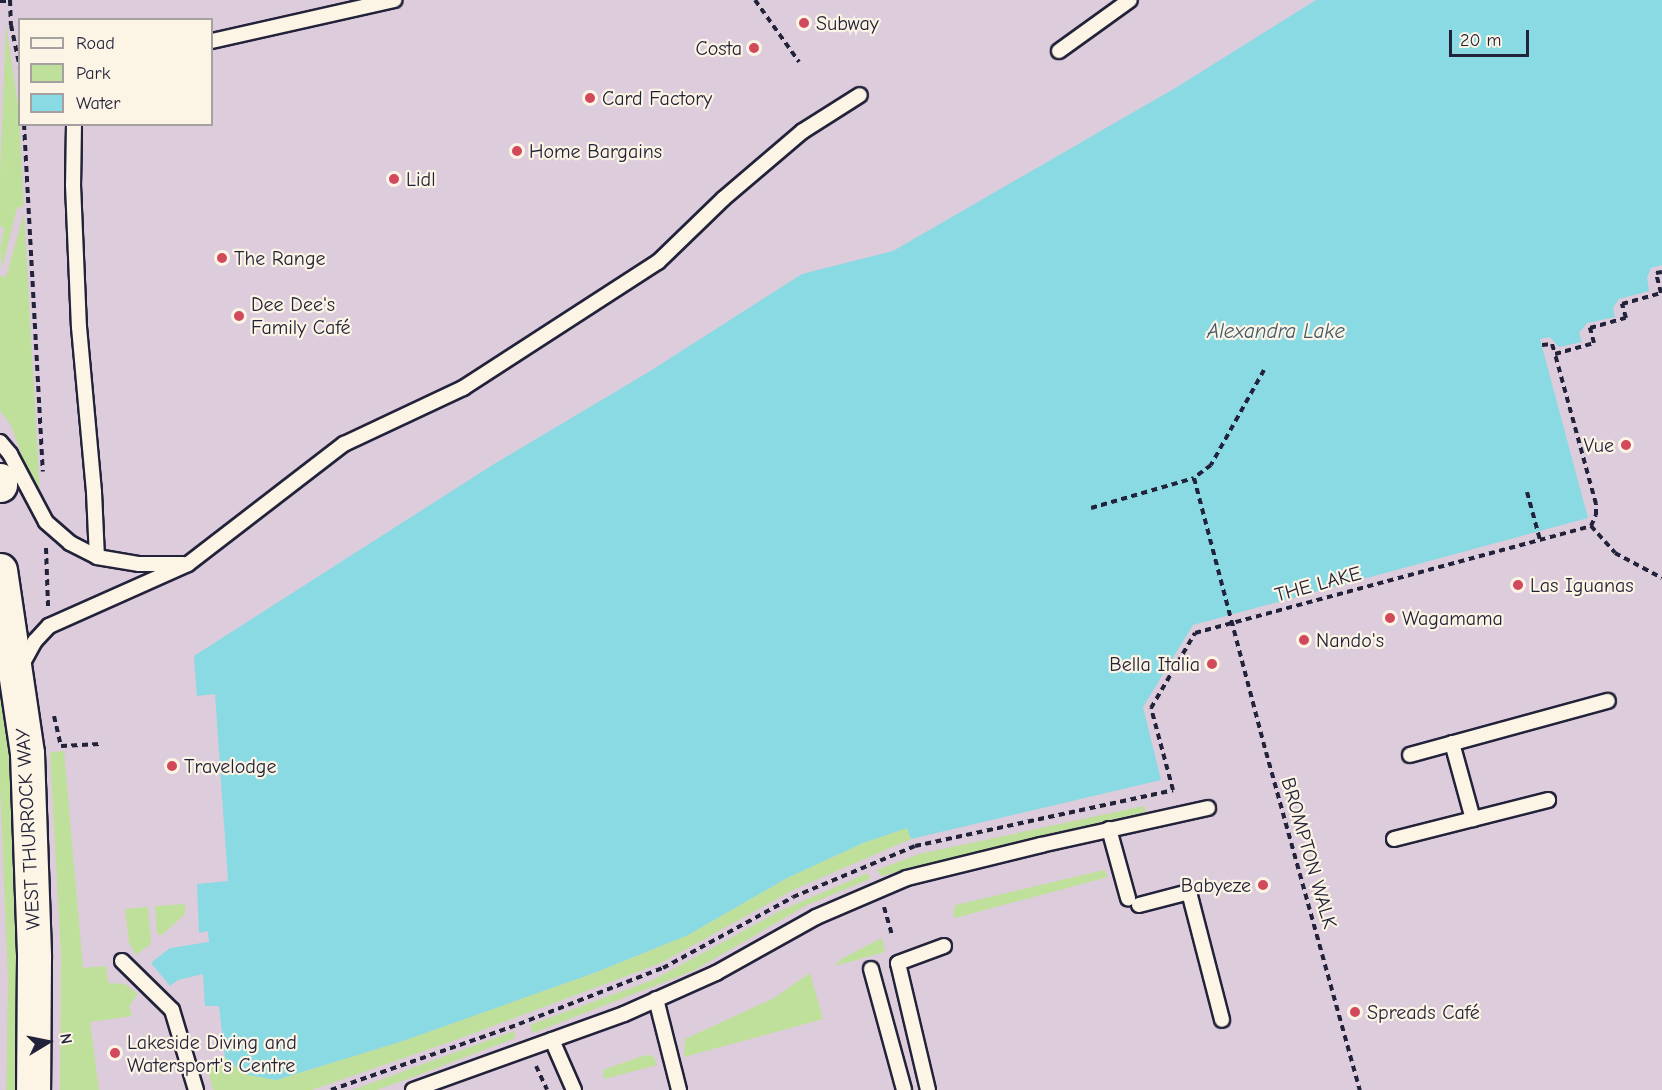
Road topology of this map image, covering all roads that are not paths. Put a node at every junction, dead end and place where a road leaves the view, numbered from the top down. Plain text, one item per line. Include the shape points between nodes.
1 (394, 0) edge
2 (1130, 0) edge
3 (213, 41) edge
4 (1059, 51) dead end
5 (860, 95) dead end
6 (74, 126) edge
7 (0, 442) edge
8 (0, 480) edge
9 (0, 485) edge
10 (97, 557) junction
11 (188, 564) junction
12 (0, 570) edge
13 (16, 675) junction
14 (1608, 701) dead end
15 (1452, 743) junction
16 (1410, 754) dead end
17 (1548, 800) dead end
18 (1208, 808) dead end
19 (1473, 819) junction
20 (1109, 829) junction
21 (1394, 839) dead end
22 (944, 946) dead end
23 (122, 961) dead end
24 (871, 969) dead end
25 (656, 999) junction
26 (1222, 1020) dead end
27 (552, 1040) junction
28 (33, 1090) edge
29 (196, 1090) edge
30 (413, 1090) edge
31 (574, 1090) edge
32 (679, 1090) edge
33 (904, 1090) edge
34 (928, 1090) edge

1 - 3 lane
2 - 4 lane
5 - 11 lane via 803,131 723,199 658,262 463,388 344,444
6 - 10 lane via 79,327
7 - 10 lane via 46,522 70,543
8 - 9 main road
10 - 11 lane via 139,564
11 - 13 lane via 49,626
12 - 13 main road, WEST THURROCK WAY
13 - 28 main road, WEST THURROCK WAY via 27,753 32,857
14 - 15 lane
15 - 16 lane
15 - 19 lane
17 - 19 lane
18 - 20 lane
19 - 21 lane
20 - 25 lane via 880,888 816,917 716,973
20 - 26 lane via 1134,901 1189,892
22 - 34 lane via 898,963
23 - 29 lane via 172,1010
24 - 33 lane
25 - 27 lane
25 - 32 lane
27 - 30 lane
27 - 31 lane

